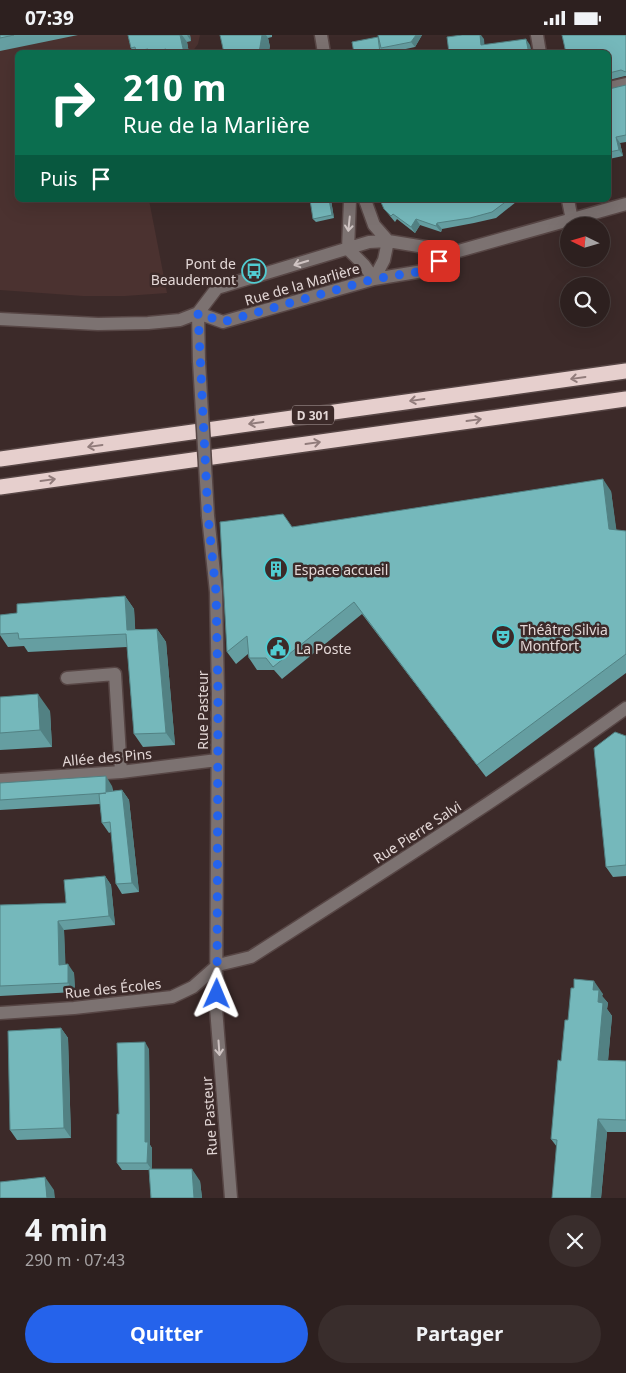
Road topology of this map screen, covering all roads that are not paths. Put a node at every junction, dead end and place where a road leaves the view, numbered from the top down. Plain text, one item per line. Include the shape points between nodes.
1 (321, 35) edge
2 (537, 35) edge
3 (324, 50) edge
4 (540, 50) edge
5 (626, 84) edge
6 (611, 88) edge
7 (350, 202) edge
8 (366, 202) edge
9 (568, 202) edge
10 (626, 204) edge
11 (571, 217) edge
12 (582, 217) edge
13 (560, 223) edge
14 (388, 241) junction
15 (348, 249) junction
16 (455, 252) junction
17 (374, 279) junction
18 (198, 313) junction
19 (0, 319) edge
20 (626, 371) edge
21 (626, 399) edge
22 (0, 459) edge
23 (0, 487) edge
24 (67, 678) dead end
25 (626, 708) edge
26 (217, 760) junction
27 (121, 773) junction
28 (0, 780) edge
29 (218, 965) junction
30 (0, 1013) edge
31 (231, 1198) edge

1 - 3 street
2 - 4 street
5 - 6 street
7 -> 15 street
8 - 14 street via 374,225
9 - 11 street
10 - 12 street, Rue de la Marlière
13 - 16 street, Rue de la Marlière
14 - 15 street, Rue de la Marlière via 369,242
14 - 16 street, Rue de la Marlière
14 - 17 street, Rue de la Marlière
15 - 17 street, Rue de la Marlière
15 -> 18 street, Rue de la Marlière via 217,288
16 - 17 street, Rue de la Marlière via 423,271
17 - 18 street, Rue de la Marlière via 223,322
18 - 19 street via 180,320 148,323
18 - 26 street, Rue Pasteur, bridge via 208,516 216,592
20 -> 22 highway, D 301
23 -> 21 highway, D 301
24 - 27 street via 115,674
25 - 29 street, Rue Pierre Salvi via 559,757 251,957
26 - 27 street, Allée des Pins
26 - 29 street, Rue Pasteur
27 - 28 street, Allée des Pins
29 - 30 street, Rue des Écoles via 193,987 172,997
29 -> 31 street, Rue Pasteur via 216,1008

